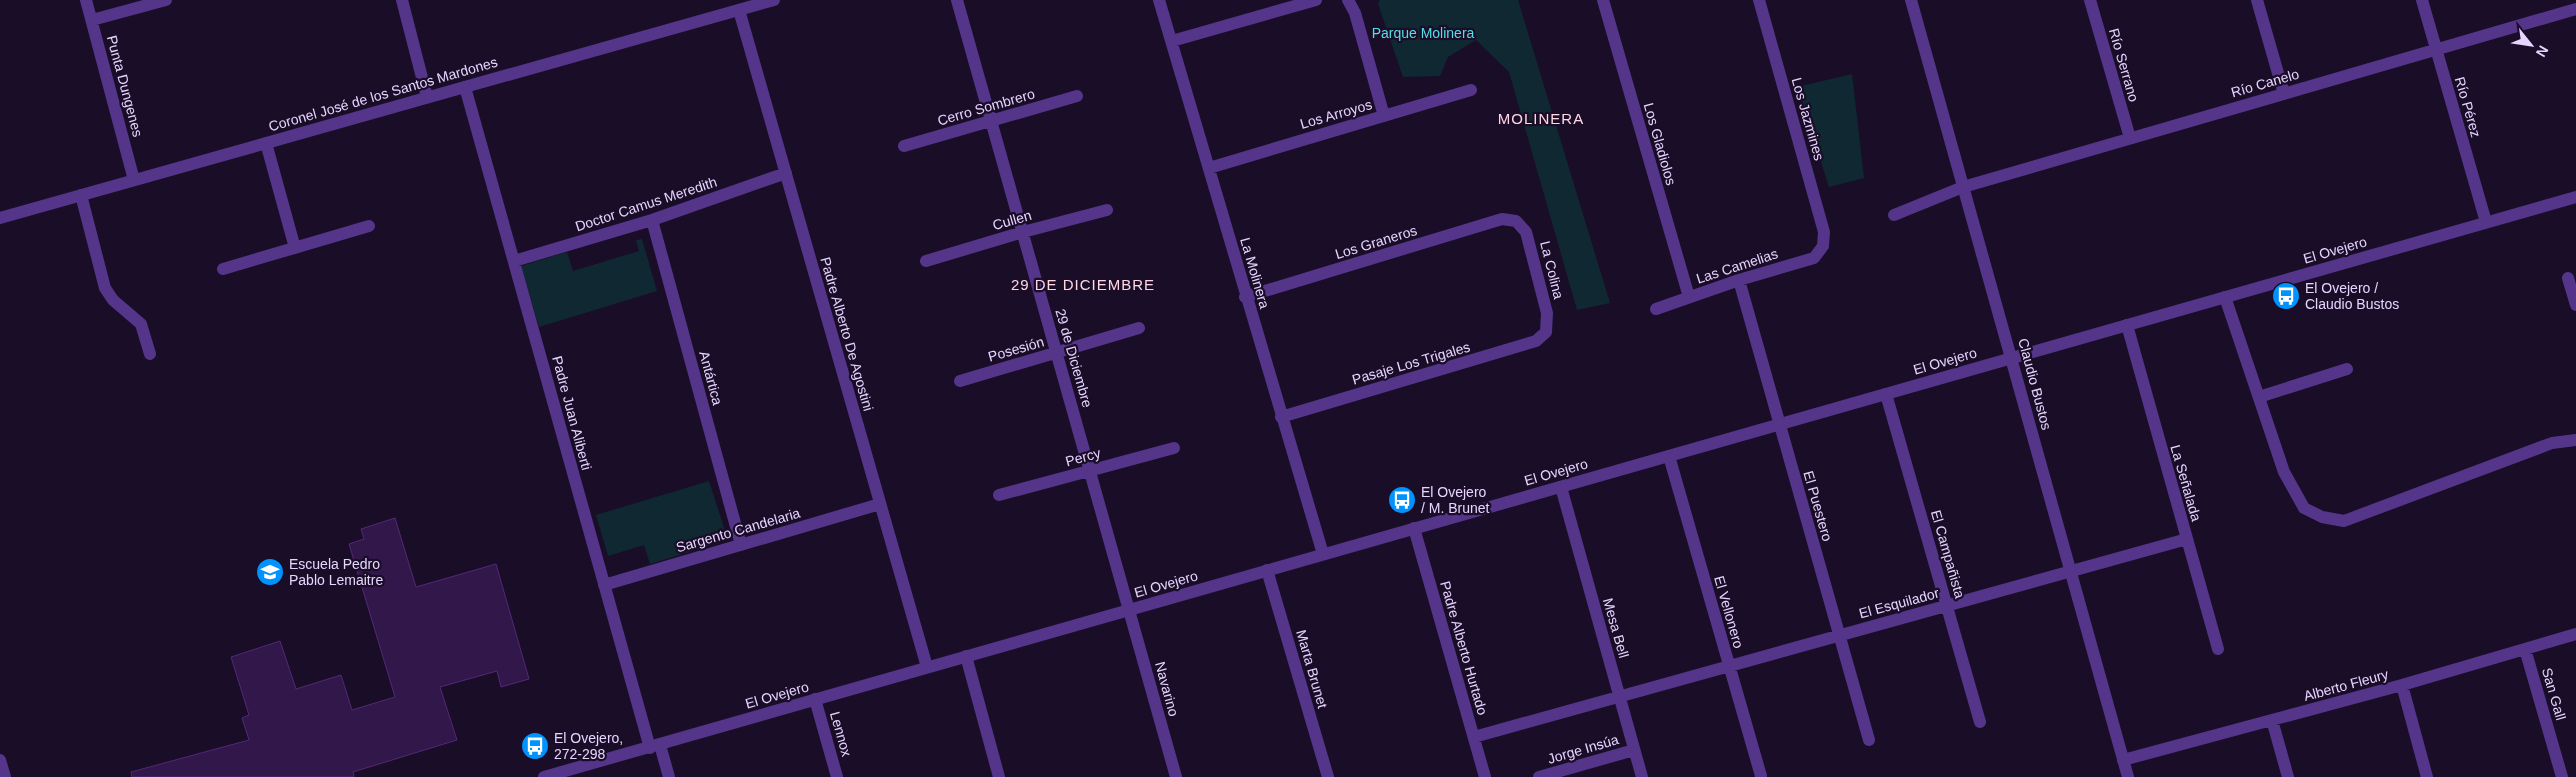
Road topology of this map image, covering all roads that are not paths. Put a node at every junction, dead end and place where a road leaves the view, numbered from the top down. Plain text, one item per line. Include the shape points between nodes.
1 (86, 0) edge
2 (166, 0) edge
3 (402, 0) edge
4 (774, 0) edge
5 (957, 0) edge
6 (1159, 0) edge
7 (1316, 0) edge
8 (1602, 0) edge
9 (1759, 0) edge
10 (1911, 0) edge
11 (2090, 0) edge
12 (2257, 0) edge
13 (2422, 0) edge
14 (759, 2) edge
15 (1349, 2) edge
16 (2576, 9) edge
17 (739, 10) junction
18 (92, 20) junction
19 (1172, 41) junction
20 (2436, 49) junction
21 (466, 87) junction
22 (1471, 90) dead end
23 (2284, 94) junction
24 (1077, 96) dead end
25 (427, 98) junction
26 (1384, 116) junction
27 (991, 121) junction
28 (2130, 138) junction
29 (266, 143) junction
30 (904, 146) dead end
31 (1209, 168) junction
32 (786, 173) junction
33 (134, 180) junction
34 (1963, 186) junction
35 (81, 195) junction
36 (2576, 197) edge
37 (1106, 210) dead end
38 (1894, 215) dead end
39 (0, 218) edge
40 (652, 220) junction
41 (1516, 221) joint
42 (2486, 222) junction
43 (369, 226) dead end
44 (1023, 232) junction
45 (1823, 246) joint
46 (295, 248) junction
47 (514, 261) junction
48 (926, 261) dead end
49 (223, 269) dead end
50 (2568, 278) dead end
51 (1739, 280) junction
52 (1246, 297) junction
53 (1689, 297) junction
54 (2225, 297) junction
55 (2576, 305) edge
56 (1656, 308) dead end
57 (2127, 325) junction
58 (1139, 328) dead end
59 (1546, 332) joint
60 (1057, 353) junction
61 (150, 354) dead end
62 (2013, 358) junction
63 (2347, 369) dead end
64 (960, 381) dead end
65 (1886, 394) junction
66 (2259, 397) junction
67 (1281, 416) junction
68 (1780, 424) junction
69 (2576, 440) edge
70 (1174, 448) dead end
71 (1669, 456) junction
72 (1091, 471) junction
73 (1561, 486) junction
74 (999, 495) dead end
75 (880, 504) junction
76 (1414, 528) junction
77 (2186, 539) junction
78 (741, 545) junction
79 (1323, 554) junction
80 (1267, 570) junction
81 (2069, 572) junction
82 (604, 585) junction
83 (1947, 606) junction
84 (1130, 610) junction
85 (2576, 634) edge
86 (1839, 635) junction
87 (2218, 648) dead end
88 (2525, 649) junction
89 (966, 656) junction
90 (1729, 666) junction
91 (927, 667) junction
92 (2402, 685) junction
93 (1620, 696) junction
94 (815, 699) junction
95 (2272, 720) junction
96 (1980, 722) dead end
97 (1474, 737) junction
98 (1869, 740) dead end
99 (655, 746) junction
100 (1634, 750) junction
101 (0, 760) edge
102 (2123, 760) junction
103 (1761, 776) edge
104 (5, 777) edge
105 (544, 777) edge
106 (669, 777) edge
107 (837, 777) edge
108 (1000, 777) edge
109 (1176, 777) edge
110 (1328, 777) edge
111 (1485, 777) edge
112 (1539, 777) edge
113 (1642, 777) edge
114 (2128, 777) edge
115 (2288, 777) edge
116 (2427, 777) edge
117 (2562, 777) edge

1 - 18 street, Punta Dungenes
2 - 18 street
3 - 25 street
4 - 14 street, Coronel José de los Santos Mardones
5 - 27 street, 29 de Diciembre
6 - 19 street, La Molinera
7 - 19 street
8 - 53 street, Los Gladiolos
9 - 45 street, Los Jazmines via 1824,232
10 - 34 street, Claudio Bustos
11 - 28 street, Río Serrano
12 - 23 street
13 - 20 street, Río Pérez
14 - 17 street, Coronel José de los Santos Mardones
15 - 26 street
16 - 20 street, Río Canelo
17 - 21 street, Coronel José de los Santos Mardones
17 - 32 street, Padre Alberto De Agostini
18 - 33 street, Punta Dungenes
19 - 31 street, La Molinera
20 - 23 street, Río Canelo
20 - 42 street, Río Pérez
21 - 25 street, Coronel José de los Santos Mardones
21 - 47 street, Padre Juan Aliberti
22 - 26 street, Los Arroyos
23 - 28 street, Río Canelo
24 - 27 street, Cerro Sombrero
25 - 29 street, Coronel José de los Santos Mardones
26 - 31 street, Los Arroyos
27 - 30 street, Cerro Sombrero
27 - 44 street, 29 de Diciembre
28 - 34 street, Río Canelo
29 - 33 street, Coronel José de los Santos Mardones
29 - 46 street
31 - 52 street, La Molinera
32 - 40 street, Doctor Camus Meredith
32 - 75 street, Padre Alberto De Agostini
33 - 35 street, Coronel José de los Santos Mardones
34 - 38 street, Río Canelo
34 - 62 street, Claudio Bustos
35 - 39 street, Coronel José de los Santos Mardones
35 - 61 street via 105,288 113,300 141,324
36 - 42 street, El Ovejero
37 - 44 street, Cullen
40 - 47 street, Doctor Camus Meredith
40 - 78 street, Antártica
41 - 52 street, Los Graneros via 1502,219
41 - 59 street, La Colina via 1526,232 1547,314
42 - 54 street, El Ovejero
43 - 46 street
44 - 48 street, Cullen
44 - 60 street, 29 de Diciembre
45 - 51 street, Las Camelias via 1814,258
46 - 49 street
47 - 82 street, Padre Juan Aliberti
50 - 55 street
51 - 53 street, Las Camelias
51 - 68 street, El Puestero
52 - 67 street, La Molinera
53 - 56 street, Las Camelias
54 - 57 street, El Ovejero
54 - 66 street
57 - 62 street, El Ovejero
57 - 77 street, La Señalada
58 - 60 street, Posesión
59 - 67 street, Pasaje Los Trigales via 1536,341
60 - 64 street, Posesión
60 - 72 street, 29 de Diciembre
62 - 65 street, El Ovejero
62 - 81 street, Claudio Bustos
63 - 66 street
65 - 68 street, El Ovejero
65 - 83 street, El Campañista
66 - 69 street via 2284,472 2304,508 2322,517 2344,521 2552,443
67 - 79 street, La Molinera
68 - 71 street, El Ovejero
68 - 86 street, El Puestero
70 - 72 street, Percy
71 - 73 street, El Ovejero
71 - 90 street, El Vellonero
72 - 74 street, Percy
72 - 84 street, 29 de Diciembre
73 - 76 street, El Ovejero
73 - 93 street, Mesa Bell
75 - 78 street, Sargento Candelaria
75 - 91 street, Padre Alberto De Agostini
76 - 79 street, El Ovejero
76 - 97 street, Padre Alberto Hurtado
77 - 81 street, El Esquilador
77 - 87 street, La Señalada
78 - 82 street, Sargento Candelaria
79 - 80 street, El Ovejero
80 - 84 street, El Ovejero
80 - 110 street, Marta Brunet
81 - 83 street, El Esquilador
81 - 102 street, Claudio Bustos
82 - 99 street, Padre Juan Aliberti
83 - 86 street, El Esquilador
83 - 96 street, El Campañista
84 - 89 street, El Ovejero
84 - 109 street, Navarino
85 - 88 street, Alberto Fleury
86 - 90 street, El Esquilador
86 - 98 street, El Puestero
88 - 92 street, Alberto Fleury
88 - 117 street, San Gall
89 - 91 street, El Ovejero
89 - 108 street
90 - 93 street, El Esquilador
90 - 103 street, El Vellonero
91 - 94 street, El Ovejero
92 - 95 street, Alberto Fleury
92 - 116 street
93 - 97 street, El Esquilador
93 - 100 street, Mesa Bell
94 - 99 street, El Ovejero
94 - 107 street, Lennox
95 - 102 street, Alberto Fleury
95 - 115 street
97 - 111 street, Padre Alberto Hurtado
99 - 105 street, El Ovejero
99 - 106 street, Padre Juan Aliberti
100 - 112 street, Jorge Insúa
100 - 113 street, Mesa Bell
101 - 104 street
102 - 114 street, Claudio Bustos

